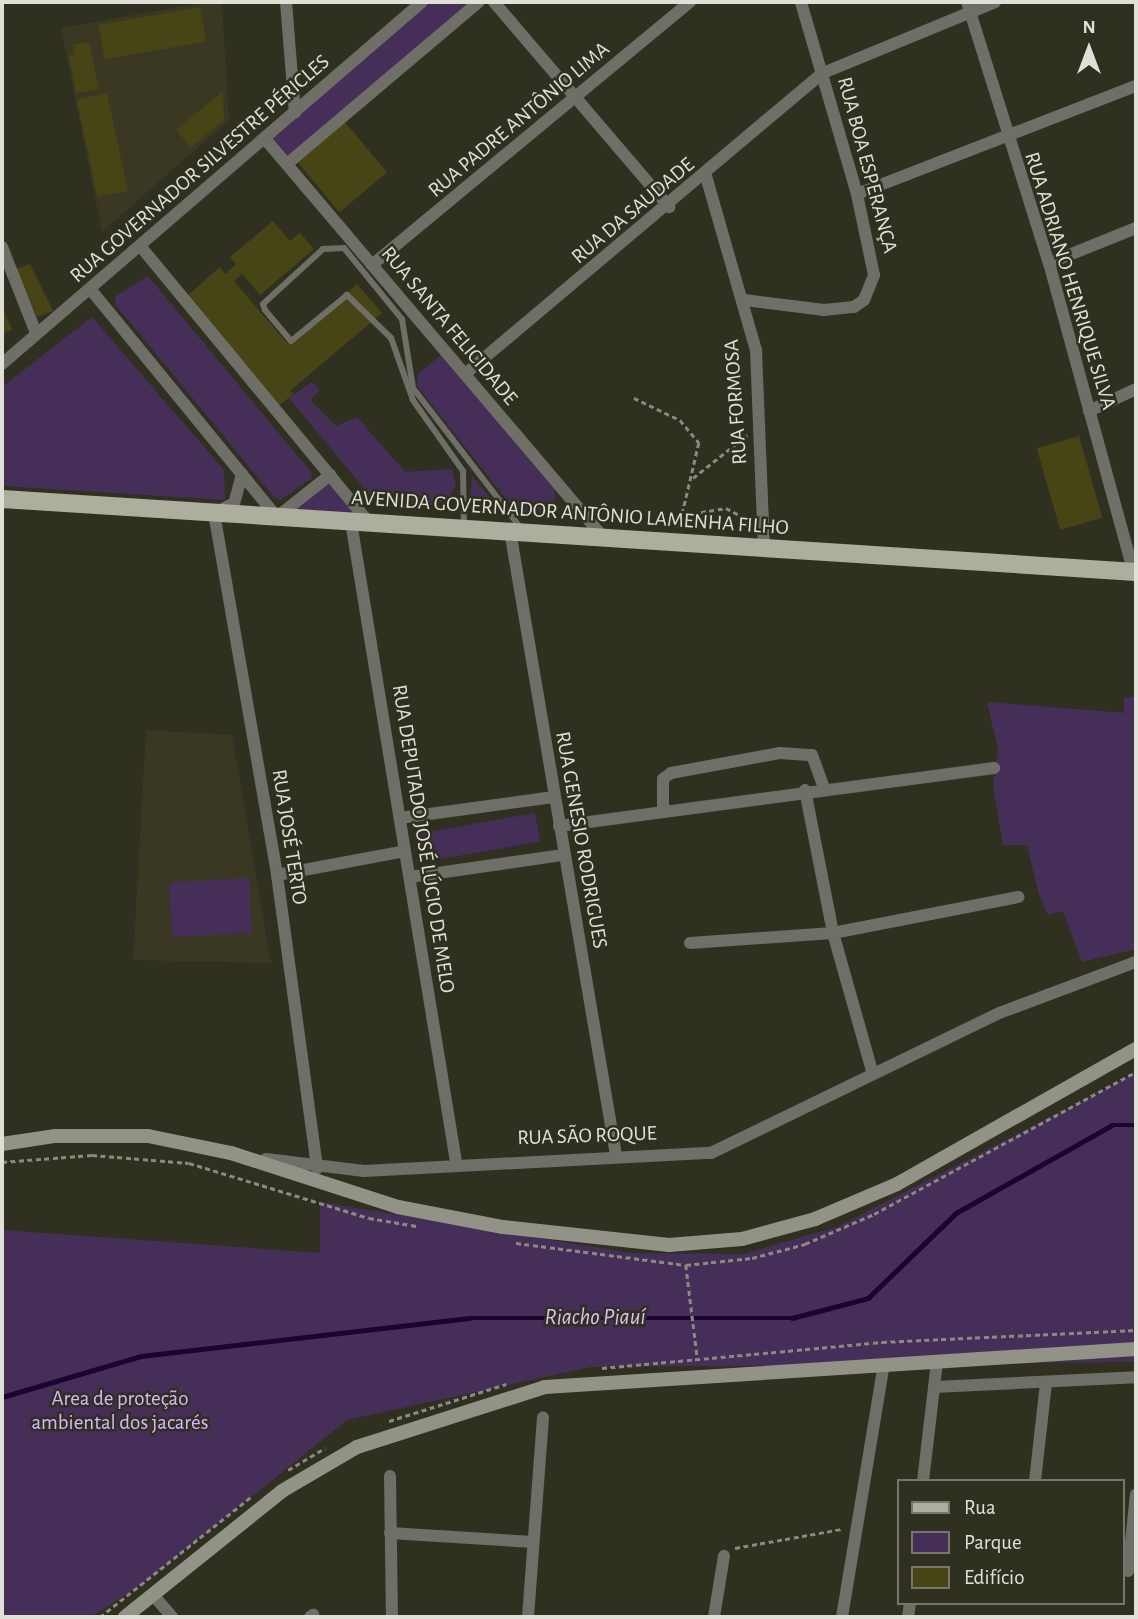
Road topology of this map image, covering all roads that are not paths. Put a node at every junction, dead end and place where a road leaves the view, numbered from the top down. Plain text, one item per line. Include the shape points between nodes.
1 (286, 2) edge
2 (422, 2) edge
3 (479, 2) edge
4 (494, 2) edge
5 (690, 2) edge
6 (801, 2) edge
7 (995, 2) edge
8 (969, 7) edge
9 (823, 73) junction
10 (1136, 86) edge
11 (578, 98) junction
12 (295, 113) junction
13 (1008, 138) junction
14 (266, 140) junction
15 (287, 164) junction
16 (706, 176) junction
17 (858, 194) junction
18 (669, 207) junction
19 (1136, 228) edge
20 (2, 247) edge
21 (141, 247) junction
22 (1049, 263) junction
23 (372, 265) junction
24 (91, 290) junction
25 (744, 300) junction
26 (36, 333) junction
27 (2, 364) edge
28 (465, 374) junction
29 (1136, 389) edge
30 (1089, 411) junction
31 (242, 474) junction
32 (330, 475) junction
33 (2, 499) edge
34 (214, 513) junction
35 (277, 517) junction
36 (351, 522) junction
37 (369, 523) junction
38 (464, 528) junction
39 (517, 532) junction
40 (603, 537) junction
41 (764, 548) junction
42 (1135, 571) edge
43 (994, 768) dead end
44 (824, 788) junction
45 (805, 790) junction
46 (554, 797) junction
47 (663, 810) junction
48 (400, 818) junction
49 (559, 826) junction
50 (405, 851) junction
51 (563, 855) junction
52 (277, 875) junction
53 (410, 877) junction
54 (1019, 897) dead end
55 (833, 933) junction
56 (690, 943) dead end
57 (1136, 962) edge
58 (1136, 1049) edge
59 (872, 1071) junction
60 (2, 1144) edge
61 (231, 1153) junction
62 (616, 1156) junction
63 (456, 1162) junction
64 (317, 1168) junction
65 (1136, 1349) edge
66 (937, 1362) junction
67 (883, 1369) junction
68 (1136, 1377) edge
69 (1046, 1383) junction
70 (933, 1387) junction
71 (543, 1418) dead end
72 (390, 1476) dead end
73 (923, 1479) edge
74 (1035, 1479) edge
75 (1136, 1494) edge
76 (390, 1533) junction
77 (533, 1542) junction
78 (724, 1556) road end
79 (1129, 1570) edge
80 (154, 1596) junction
81 (125, 1617) edge
82 (172, 1617) edge
83 (392, 1617) edge
84 (528, 1617) edge
85 (714, 1617) edge
86 (842, 1617) edge

1 - 12 street
2 - 12 street, RUA GOVERNADOR SILVESTRE PÉRICLES
3 - 15 street
4 - 11 street
5 - 11 street, RUA PADRE ANTÔNIO LIMA
6 - 9 street, RUA BOA ESPERANÇA
7 - 8 street, RUA DA SAUDADE
8 - 9 street, RUA DA SAUDADE
8 - 13 street, RUA ADRIANO HENRIQUE SILVA
9 - 16 street, RUA DA SAUDADE
9 - 17 street, RUA BOA ESPERANÇA
10 - 13 street
11 - 18 street
11 - 23 street, RUA PADRE ANTÔNIO LIMA
12 - 14 street, RUA GOVERNADOR SILVESTRE PÉRICLES
13 - 17 street
13 - 22 street, RUA ADRIANO HENRIQUE SILVA
14 - 15 street, RUA SANTA FELICIDADE
14 - 21 street, RUA GOVERNADOR SILVESTRE PÉRICLES
15 - 23 street, RUA SANTA FELICIDADE
16 - 18 street, RUA DA SAUDADE
16 - 25 street, RUA FORMOSA
17 - 25 street, RUA BOA ESPERANÇA via 873,256 874,275 864,300 824,310
18 - 28 street, RUA DA SAUDADE
19 - 22 street
20 - 26 street
21 - 24 street, RUA GOVERNADOR SILVESTRE PÉRICLES
21 - 32 street
22 - 30 street, RUA ADRIANO HENRIQUE SILVA
23 - 28 street, RUA SANTA FELICIDADE
24 - 26 street, RUA GOVERNADOR SILVESTRE PÉRICLES
24 - 31 street
25 - 41 street, RUA FORMOSA via 756,350
26 - 27 street, RUA GOVERNADOR SILVESTRE PÉRICLES
28 - 40 street, RUA SANTA FELICIDADE
29 - 30 street
30 - 42 street, RUA ADRIANO HENRIQUE SILVA
31 - 34 street via 234,503
31 - 35 street
32 - 35 street
32 - 37 street
33 - 34 main road, AVENIDA GOVERNADOR ANTÔNIO LAMENHA FILHO
34 - 35 main road, AVENIDA GOVERNADOR ANTÔNIO LAMENHA FILHO
34 - 52 street, RUA JOSÉ TERTO
35 - 36 main road, AVENIDA GOVERNADOR ANTÔNIO LAMENHA FILHO
36 - 37 main road, AVENIDA GOVERNADOR ANTÔNIO LAMENHA FILHO
36 - 48 street, RUA DEPUTADO JOSÉ LÚCIO DE MELO
37 - 38 main road, AVENIDA GOVERNADOR ANTÔNIO LAMENHA FILHO
38 - 39 main road, AVENIDA GOVERNADOR ANTÔNIO LAMENHA FILHO
38 - 39 lane via 463,471 413,400 391,338 352,296 291,341 265,310 263,304 323,249 344,248 402,319 413,388
39 - 40 main road, AVENIDA GOVERNADOR ANTÔNIO LAMENHA FILHO
39 - 46 street, RUA GENESIO RODRIGUES
40 - 41 main road, AVENIDA GOVERNADOR ANTÔNIO LAMENHA FILHO
41 - 42 main road, AVENIDA GOVERNADOR ANTÔNIO LAMENHA FILHO
43 - 44 street
44 - 45 street
44 - 47 street via 812,755 780,753 671,773 663,779
45 - 47 street
45 - 55 street
46 - 48 street
46 - 49 street, RUA GENESIO RODRIGUES
47 - 49 street
48 - 50 street, RUA DEPUTADO JOSÉ LÚCIO DE MELO
49 - 51 street, RUA GENESIO RODRIGUES
50 - 52 street
50 - 53 street, RUA DEPUTADO JOSÉ LÚCIO DE MELO
51 - 53 street
51 - 62 street, RUA GENESIO RODRIGUES
52 - 64 street, RUA JOSÉ TERTO
53 - 63 street, RUA DEPUTADO JOSÉ LÚCIO DE MELO
54 - 55 street
55 - 56 street
55 - 59 street
57 - 59 street, RUA SÃO ROQUE via 1002,1012
58 - 61 main road via 897,1184 815,1219 742,1239 669,1245 503,1227 398,1207
59 - 62 street, RUA SÃO ROQUE via 740,1143 712,1153
60 - 61 main road, RUA SÃO ROQUE via 55,1136 136,1135
61 - 64 street, RUA SÃO ROQUE
62 - 63 street, RUA SÃO ROQUE
63 - 64 street, RUA SÃO ROQUE via 364,1171
65 - 66 main road
66 - 67 main road
66 - 70 street
67 - 80 main road via 532,1391 357,1447 282,1491
67 - 86 street
68 - 69 street
69 - 70 street
69 - 74 street
70 - 73 street
71 - 77 street
72 - 76 street
75 - 79 street
76 - 77 street
76 - 83 street
77 - 84 street
78 - 85 street
80 - 81 main road
80 - 82 street

